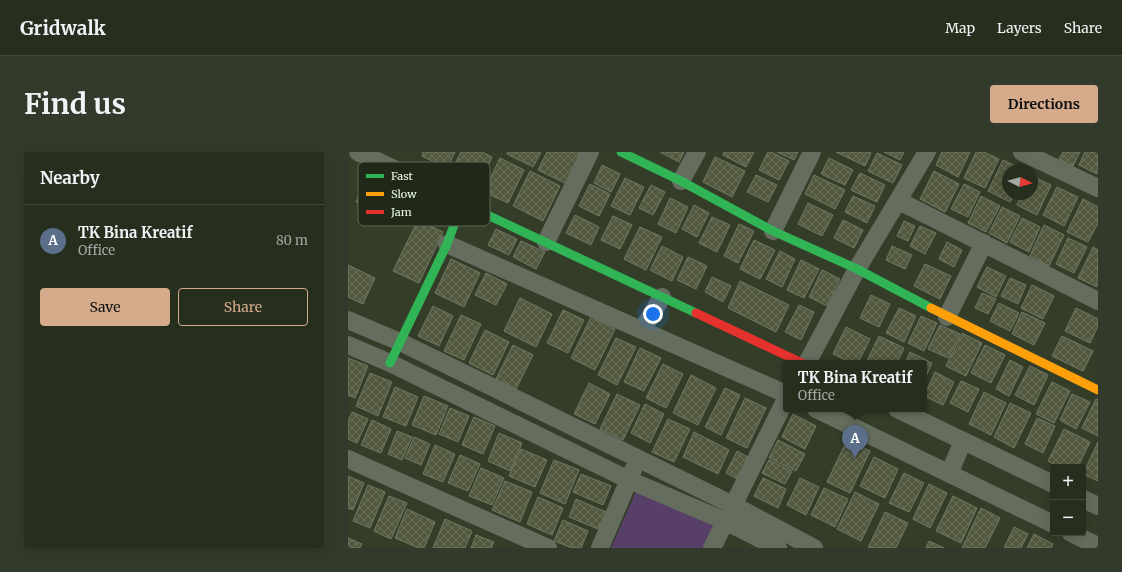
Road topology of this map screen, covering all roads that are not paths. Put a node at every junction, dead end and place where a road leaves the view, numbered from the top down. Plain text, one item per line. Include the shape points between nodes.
1 (358, 152) edge
2 (590, 152) edge
3 (621, 152) edge
4 (697, 152) edge
5 (812, 152) edge
6 (927, 152) edge
7 (1022, 152) edge
8 (379, 162) edge
9 (681, 181) junction
10 (1098, 188) edge
11 (899, 201) junction
12 (490, 216) edge
13 (454, 226) edge
14 (774, 230) junction
15 (546, 242) junction
16 (984, 243) junction
17 (447, 244) junction
18 (857, 269) junction
19 (662, 297) junction
20 (1098, 301) edge
21 (947, 317) junction
22 (348, 320) edge
23 (642, 330) junction
24 (400, 342) junction
25 (348, 345) edge
26 (796, 360) edge
27 (809, 360) edge
28 (390, 363) junction
29 (1098, 390) edge
30 (783, 393) edge
31 (783, 404) edge
32 (822, 412) edge
33 (903, 412) edge
34 (963, 441) junction
35 (348, 459) edge
36 (638, 459) junction
37 (948, 474) junction
38 (629, 480) junction
39 (1050, 483) edge
40 (1085, 500) edge
41 (733, 505) junction
42 (1098, 506) edge
43 (725, 521) junction
44 (1050, 523) edge
45 (1077, 536) edge
46 (1098, 546) edge
47 (548, 548) edge
48 (600, 548) edge
49 (712, 548) edge
50 (778, 548) edge
51 (814, 548) edge

1 - 8 street
2 - 15 street
3 - 9 street
4 - 9 street
5 - 14 street
6 - 11 street
7 - 10 street
9 - 14 street
11 - 16 street
11 - 18 street
12 - 15 street
13 - 17 street
14 - 18 street
15 - 19 street
16 - 20 street
16 - 21 street
17 - 23 street
17 - 24 street
18 - 21 street
18 - 27 street
19 - 23 street
19 - 26 street
21 - 29 street
22 - 24 street
23 - 30 street
24 - 28 street
24 - 36 street
25 - 28 street
28 - 38 street
31 - 41 street
32 - 37 street
33 - 34 street
34 - 37 street
34 - 39 street
35 - 47 street
36 - 38 street
36 - 41 street
37 - 44 street
38 - 43 street
38 - 48 street
40 - 42 street
41 - 43 street
41 - 51 street
43 - 49 street
43 - 50 street
45 - 46 street

